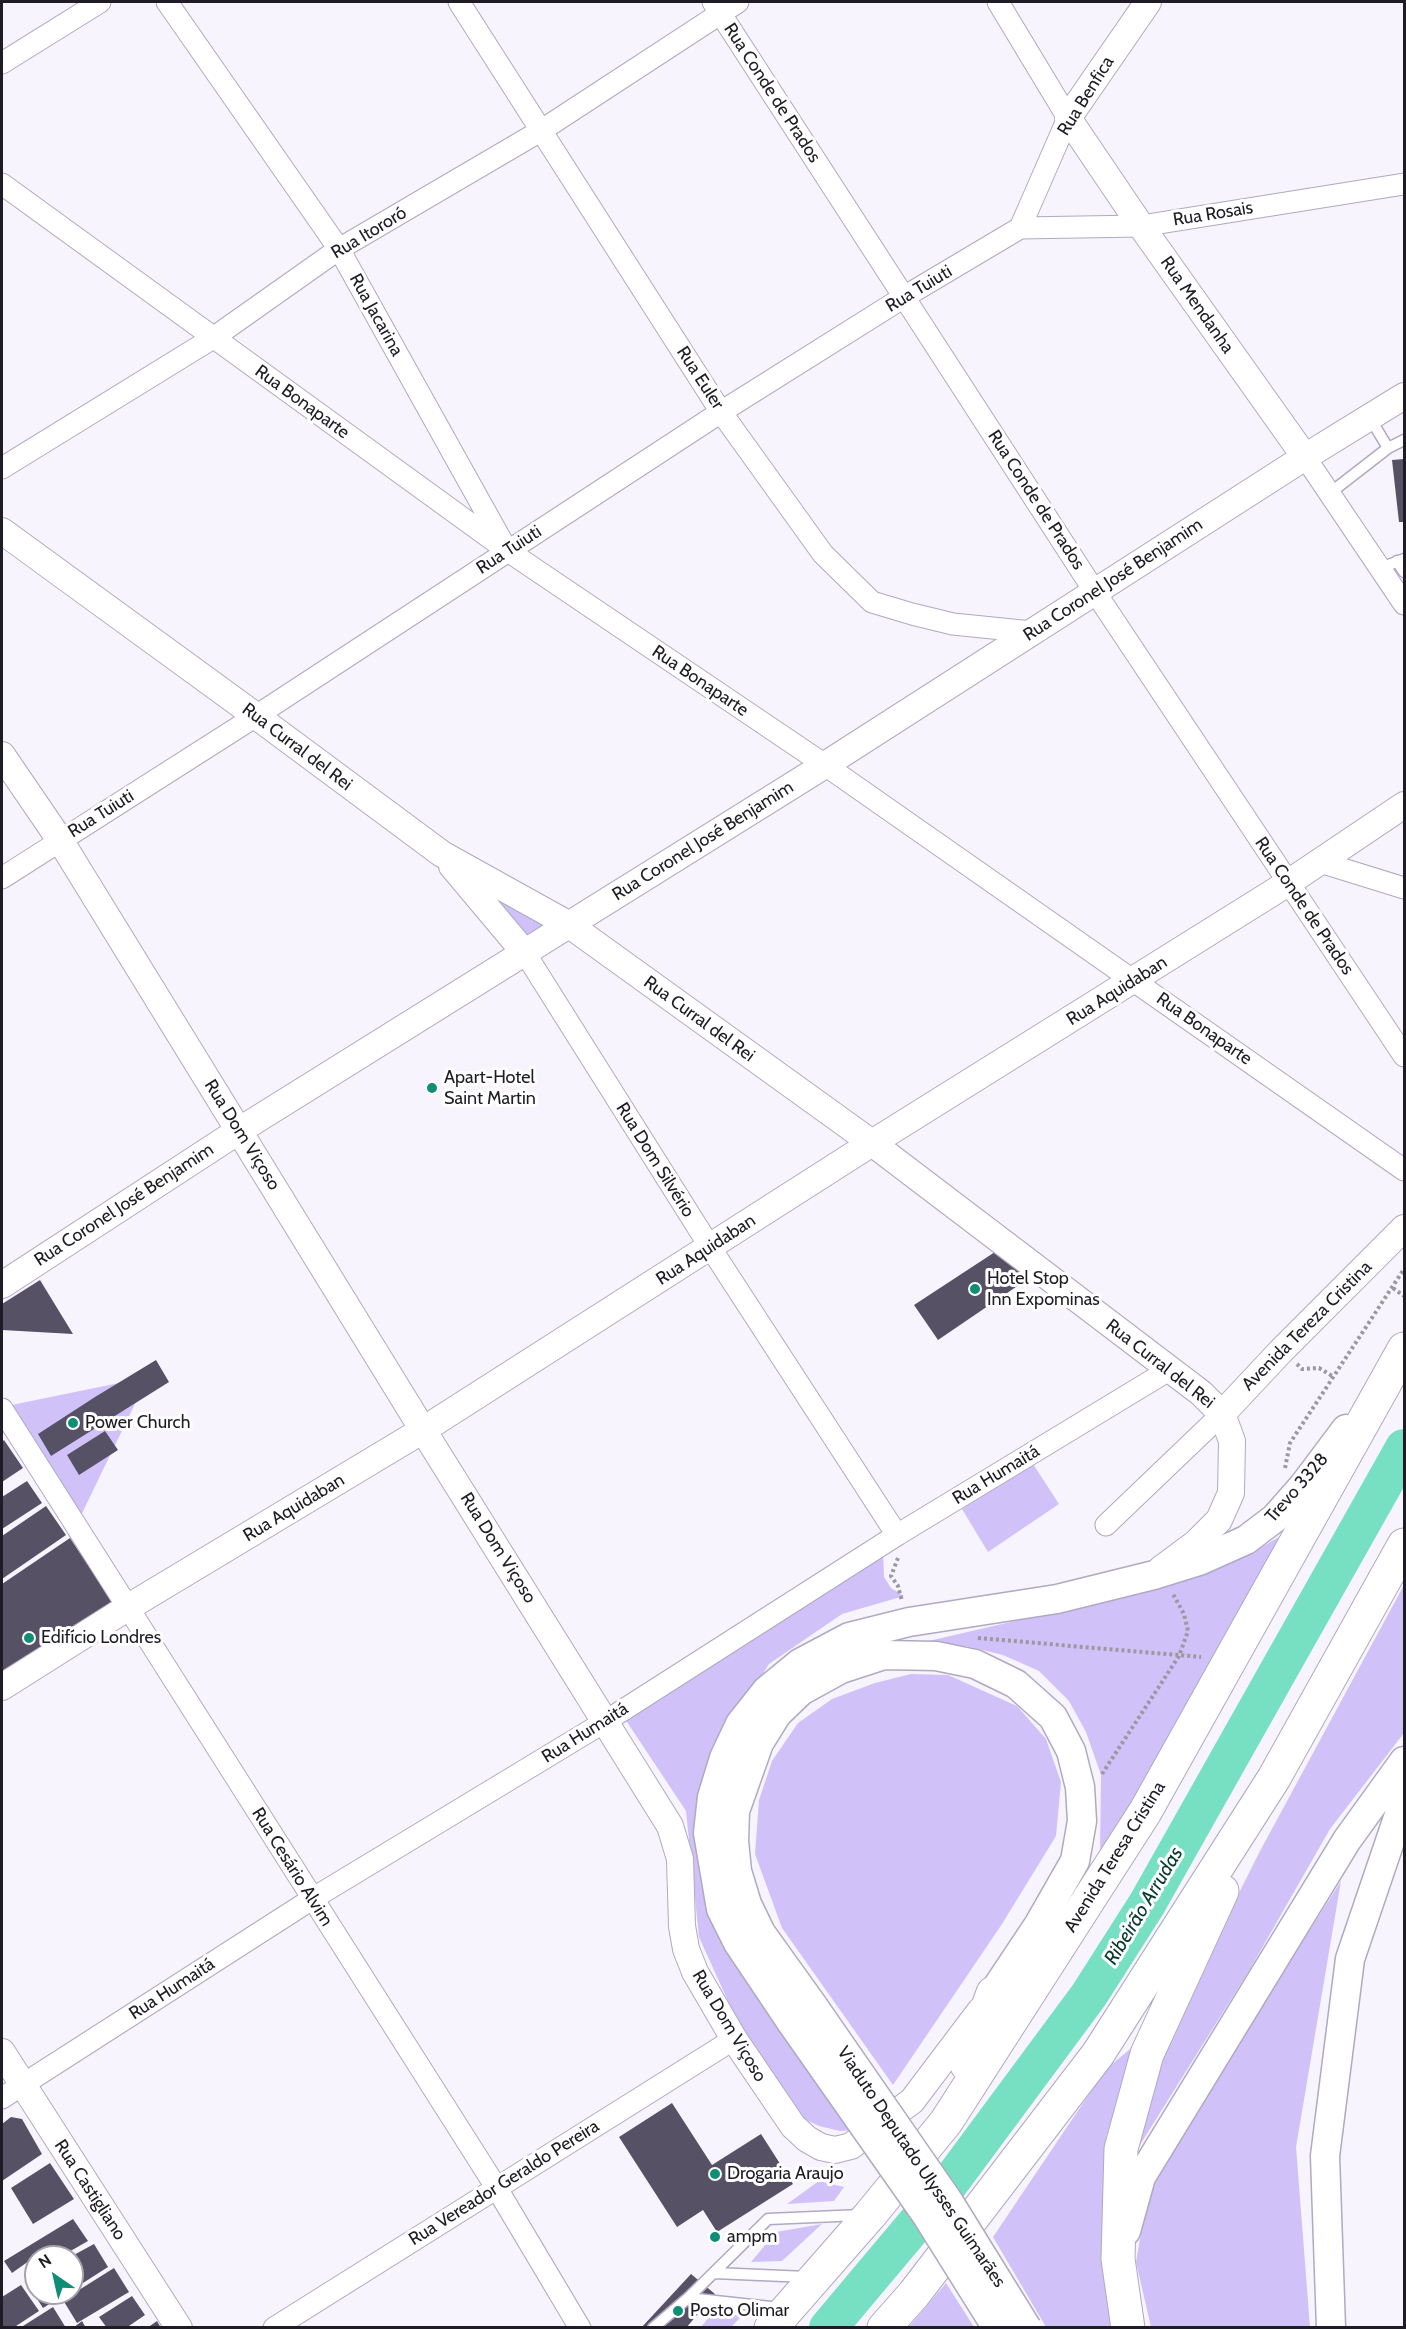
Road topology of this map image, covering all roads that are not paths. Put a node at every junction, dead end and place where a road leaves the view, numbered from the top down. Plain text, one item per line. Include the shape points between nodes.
1 (100, 2) edge
2 (167, 2) edge
3 (459, 2) edge
4 (738, 2) edge
5 (998, 2) edge
6 (1148, 2) edge
7 (716, 7) edge
8 (2, 63) edge
9 (1068, 118) junction
10 (542, 130) junction
11 (2, 184) edge
12 (1404, 184) edge
13 (1141, 226) junction
14 (1020, 228) junction
15 (339, 249) junction
16 (904, 297) junction
17 (213, 338) junction
18 (1404, 396) edge
19 (721, 412) junction
20 (1370, 418) junction
21 (1404, 440) edge
22 (1389, 448) junction
23 (1305, 457) junction
24 (2, 468) edge
25 (1330, 493) junction
26 (2, 531) edge
27 (508, 551) junction
28 (1394, 563) edge
29 (1404, 572) edge
30 (1095, 592) junction
31 (1404, 604) edge
32 (1032, 632) junction
33 (256, 716) junction
34 (2, 755) edge
35 (825, 765) junction
36 (1404, 805) edge
37 (60, 840) junction
38 (442, 854) junction
39 (1320, 862) junction
40 (2, 878) edge
41 (1288, 883) junction
42 (1404, 888) edge
43 (568, 924) junction
44 (525, 953) junction
45 (1133, 980) junction
46 (1404, 1056) edge
47 (240, 1130) junction
48 (872, 1143) junction
49 (1404, 1170) edge
50 (1404, 1228) edge
51 (710, 1247) junction
52 (2, 1285) edge
53 (1403, 1351) edge
54 (1169, 1370) junction
55 (2, 1409) edge
56 (1222, 1414) junction
57 (423, 1430) junction
58 (1106, 1525) dead end
59 (897, 1535) junction
60 (1404, 1545) edge
61 (1163, 1584) junction
62 (127, 1608) junction
63 (2, 1687) edge
64 (606, 1721) junction
65 (1404, 1761) edge
66 (1274, 1778) junction
67 (1404, 1800) edge
68 (312, 1899) junction
69 (993, 1994) junction
70 (802, 2015) junction
71 (734, 2039) junction
72 (2, 2052) edge
73 (12, 2091) edge
74 (946, 2122) junction
75 (496, 2187) junction
76 (870, 2215) junction
77 (1118, 2259) junction
78 (714, 2273) junction
79 (816, 2277) junction
80 (688, 2298) junction
81 (780, 2318) edge
82 (180, 2328) edge
83 (274, 2328) edge
84 (580, 2328) edge
85 (652, 2328) edge
86 (884, 2328) edge
87 (997, 2328) edge
88 (1028, 2328) edge
89 (1128, 2328) edge
90 (1331, 2328) edge

1 - 8 street
2 - 15 street, Rua Jacarina
3 - 10 street, Rua Euler
4 - 7 street, Rua Itororó
5 - 9 street, Rua Mendanha
6 - 9 street, Rua Benfica
7 - 10 street, Rua Itororó
7 - 16 street, Rua Conde de Prados
9 - 13 street, Rua Mendanha
9 - 14 street, Rua Benfica
10 - 15 street, Rua Itororó
10 - 19 street, Rua Euler
11 - 17 street, Rua Bonaparte
12 - 13 street, Rua Rosais
13 - 14 street, Rua Rosais
13 - 23 street, Rua Mendanha
14 - 16 street, Rua Tuiuti
15 - 17 street, Rua Itororó
15 - 27 street, Rua Jacarina
16 - 19 street, Rua Tuiuti
16 - 30 street, Rua Conde de Prados
17 - 24 street, Rua Itororó
17 - 27 street, Rua Bonaparte
18 - 20 street, Rua Coronel José Benjamim
19 - 27 street, Rua Tuiuti
19 - 32 street, Rua Euler via 823,554 872,602 953,624
20 - 22 lane
20 - 23 street, Rua Coronel José Benjamim
21 - 22 lane
22 - 25 lane
23 - 25 street, Rua Mendanha
23 - 30 street, Rua Coronel José Benjamim
25 - 28 street, Rua Mendanha
26 - 33 street, Rua Curral del Rei
27 - 33 street, Rua Tuiuti
27 - 35 street, Rua Bonaparte
28 - 29 lane
28 - 31 street, Rua Mendanha
30 - 32 street, Rua Coronel José Benjamim
30 - 41 street, Rua Conde de Prados
32 - 35 street, Rua Coronel José Benjamim
33 - 37 street, Rua Tuiuti
33 - 38 street, Rua Curral del Rei
34 - 37 street, Rua Dom Viçoso
35 - 43 street, Rua Coronel José Benjamim
35 - 45 street, Rua Bonaparte
36 - 39 street, Rua Aquidaban
37 - 40 street, Rua Tuiuti
37 - 47 street, Rua Dom Viçoso
38 - 43 street, Rua Curral del Rei
38 - 44 street, Rua Dom Silvério
39 - 41 street, Rua Aquidaban
39 - 42 street
41 - 45 street, Rua Aquidaban
41 - 46 street, Rua Conde de Prados
43 - 44 street, Rua Coronel José Benjamim
43 - 48 street, Rua Curral del Rei
44 - 47 street, Rua Coronel José Benjamim
44 - 51 street, Rua Dom Silvério
45 - 48 street, Rua Aquidaban
45 - 49 street, Rua Bonaparte
47 - 52 street, Rua Coronel José Benjamim
47 - 57 street, Rua Dom Viçoso
48 - 51 street, Rua Aquidaban
48 - 54 street, Rua Curral del Rei
50 - 56 street, Avenida Tereza Cristina
51 - 57 street, Rua Aquidaban
51 - 59 street, Rua Dom Silvério
53 - 61 main road, Trevo 3328 via 1275,1518 1246,1540 1199,1561
53 - 74 highway, Avenida Teresa Cristina via 1145,1812
54 - 56 street, Rua Curral del Rei
54 - 59 street, Rua Humaitá
55 - 62 street, Rua Cesário Alvim
56 - 58 street, Avenida Tereza Cristina
56 - 61 street, Rua Curral del Rei via 1232,1441 1231,1493 1219,1521
57 - 62 street, Rua Aquidaban
57 - 64 street, Rua Dom Viçoso
59 - 64 street, Rua Humaitá
60 - 66 highway
61 - 70 main road, Trevo 3328 via 909,1622 849,1637 800,1663 767,1690 740,1724 724,1758 712,1797 708,1833 721,1909 738,1943
62 - 63 street, Rua Aquidaban
62 - 68 street, Rua Cesário Alvim
64 - 68 street, Rua Humaitá
64 - 71 street, Rua Dom Viçoso via 670,1826 680,1859 686,1949
65 - 77 main road via 1347,1840 1141,2177
66 - 77 highway via 1147,2054 1120,2149
66 - 86 highway via 1098,2054
67 - 90 main road via 1350,1959 1325,2156
68 - 73 street, Rua Humaitá
68 - 75 street, Rua Cesário Alvim
69 - 70 main road via 1075,1862 1082,1821 1080,1787 1071,1751 1053,1716 1016,1684 975,1664 936,1656 884,1655 841,1669 801,1691 777,1714 759,1743 735,1811 737,1871 747,1904
69 - 71 street, Rua Dom Viçoso via 912,2101 852,2146 835,2150 821,2147 793,2126
69 - 74 highway
70 - 87 main road, Viaduto Deputado Ulysses Guimarães, bridge
70 - 88 main road, Viaduto Deputado Ulysses Guimarães, bridge via 949,2202
71 - 75 street, Rua Vereador Geraldo Pereira
72 - 73 street, Rua Castigliano
73 - 82 street, Rua Castigliano
74 - 76 highway, Avenida Teresa Cristina
75 - 83 street, Rua Vereador Geraldo Pereira
75 - 84 street, Rua Cesário Alvim
76 - 78 lane via 768,2219
76 - 79 highway, Avenida Teresa Cristina
77 - 89 highway
78 - 79 lane
78 - 80 lane
79 - 81 highway, Avenida Teresa Cristina
80 - 81 lane
80 - 85 lane

